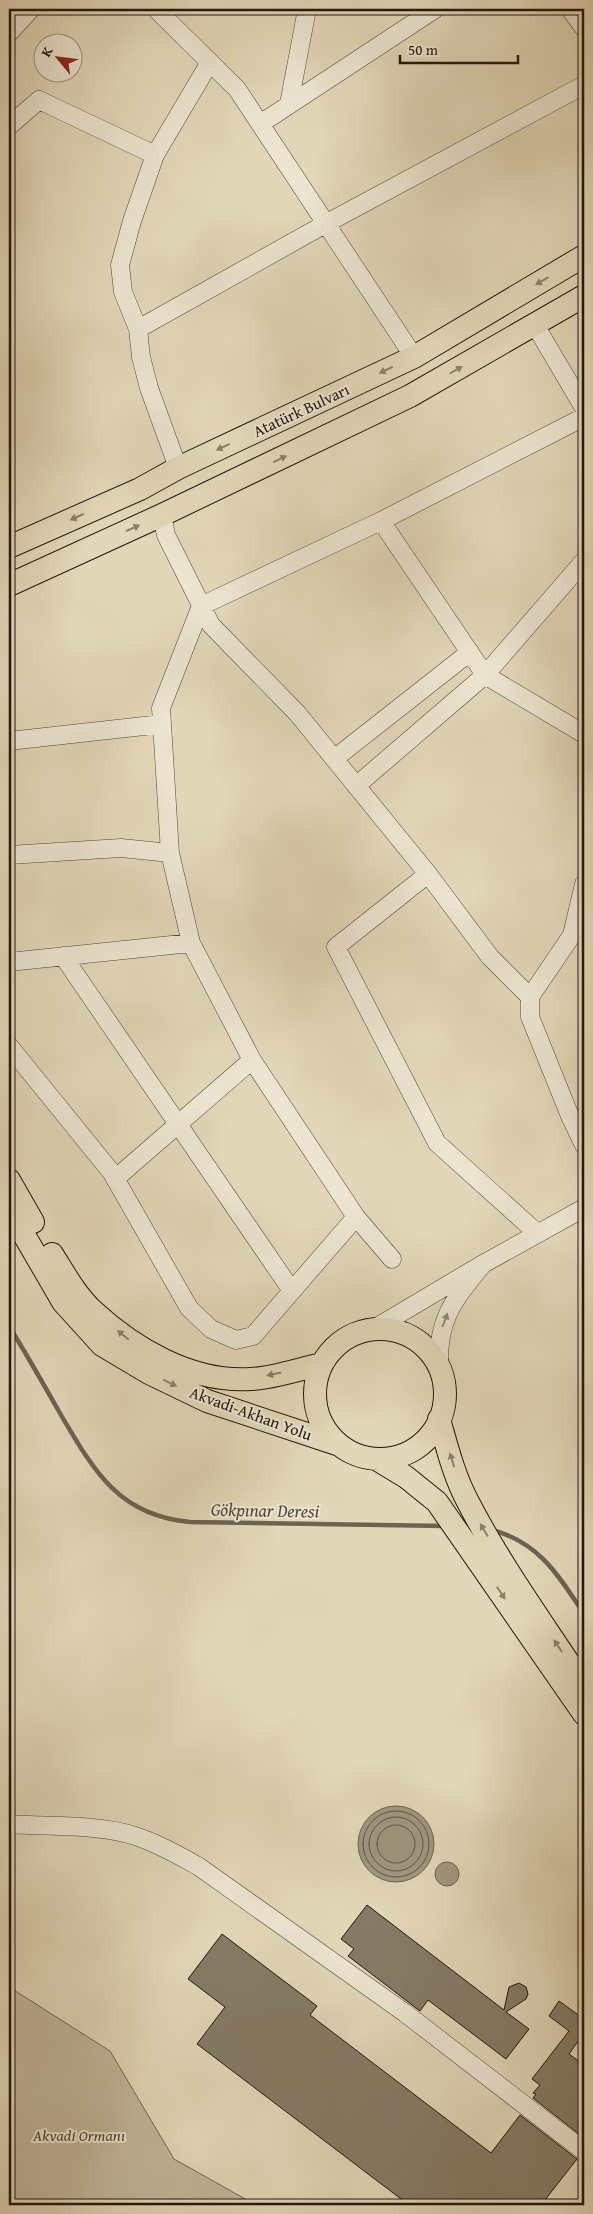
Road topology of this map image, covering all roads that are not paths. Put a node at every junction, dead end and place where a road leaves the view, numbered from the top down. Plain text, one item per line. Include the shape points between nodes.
1 (31, 9) edge
2 (156, 9) edge
3 (307, 9) edge
4 (435, 9) edge
5 (570, 9) edge
6 (584, 28) edge
7 (9, 33) edge
8 (210, 62) junction
9 (584, 85) edge
10 (289, 104) junction
11 (260, 124) junction
12 (9, 126) edge
13 (155, 155) junction
14 (327, 223) junction
15 (584, 256) edge
16 (584, 296) edge
17 (535, 325) junction
18 (138, 329) junction
19 (414, 357) junction
20 (584, 408) edge
21 (584, 417) edge
22 (178, 468) junction
23 (162, 515) junction
24 (381, 521) junction
25 (9, 547) edge
26 (584, 561) edge
27 (9, 585) edge
28 (202, 606) junction
29 (470, 652) junction
30 (486, 675) junction
31 (162, 724) junction
32 (584, 734) edge
33 (9, 741) edge
34 (334, 759) junction
35 (356, 786) junction
36 (170, 853) junction
37 (9, 855) edge
38 (428, 874) junction
39 (584, 884) edge
40 (191, 943) junction
41 (63, 956) junction
42 (9, 962) edge
43 (530, 997) junction
44 (9, 1046) edge
45 (252, 1060) junction
46 (177, 1125) junction
47 (584, 1145) edge
48 (116, 1179) junction
49 (9, 1180) edge
50 (584, 1208) edge
51 (9, 1209) edge
52 (356, 1217) junction
53 (537, 1233) junction
54 (392, 1259) dead end
55 (482, 1264) junction
56 (292, 1291) junction
57 (372, 1330) junction
58 (322, 1364) junction
59 (439, 1368) junction
60 (439, 1419) junction
61 (337, 1444) junction
62 (378, 1460) junction
63 (584, 1686) edge
64 (584, 1714) edge
65 (9, 1824) edge
66 (584, 2151) edge

1 - 7 street
2 - 8 street
3 - 10 street
4 - 10 street
5 - 6 street
8 - 11 street via 237,89
8 - 13 street
9 - 14 street
10 - 11 street
11 - 14 street
12 - 13 street via 39,100
13 - 18 street via 120,266 123,292
14 - 18 street
14 - 19 street
15 -> 19 main road, Atatürk Bulvarı
16 - 17 main road
17 - 20 street
23 -> 17 main road via 410,396
18 - 22 street via 148,388
19 -> 22 main road, Atatürk Bulvarı
21 - 24 street
22 -> 25 main road, Atatürk Bulvarı via 140,489
27 -> 23 main road
23 - 28 street via 166,534
24 - 28 street
24 - 29 street
26 - 30 street
28 - 31 street via 161,708
28 - 34 street via 210,625 297,714
29 - 30 street
29 - 34 street
30 - 32 street
30 - 35 street
31 - 33 street
31 - 36 street
34 - 35 street
35 - 38 street
36 - 37 street via 121,848
36 - 40 street
38 - 43 street via 490,957
38 - 53 street via 336,947 437,1143
39 - 43 street via 572,935
40 - 41 street
40 - 45 street
41 - 42 street
41 - 46 street
43 - 47 street via 530,1017
44 - 48 street
45 - 46 street
45 - 52 street
46 - 48 street
46 - 56 street
48 - 56 street via 189,1308 211,1328 236,1340 252,1336
58 -> 49 main road, Akvadi-Akhan Yolu via 252,1379 204,1377 140,1348 91,1309 67,1278
50 - 53 street
51 -> 61 main road, Akvadi-Akhan Yolu via 63,1302 102,1345 208,1401
52 - 54 street
52 - 56 street
53 - 55 street
55 - 57 street
59 -> 55 street via 438,1345 444,1321 456,1297
57 - 58 main road via 352,1336 334,1347
57 - 59 main road via 392,1330 412,1337 428,1350
58 - 61 main road via 316,1384 315,1405 323,1426
59 - 60 main road via 445,1388
60 - 62 main road via 420,1445 401,1456
63 -> 60 main road via 467,1501
61 - 62 main road via 356,1455
62 -> 64 main road via 437,1502
65 - 66 street via 107,1830 135,1835 198,1866 405,2013

